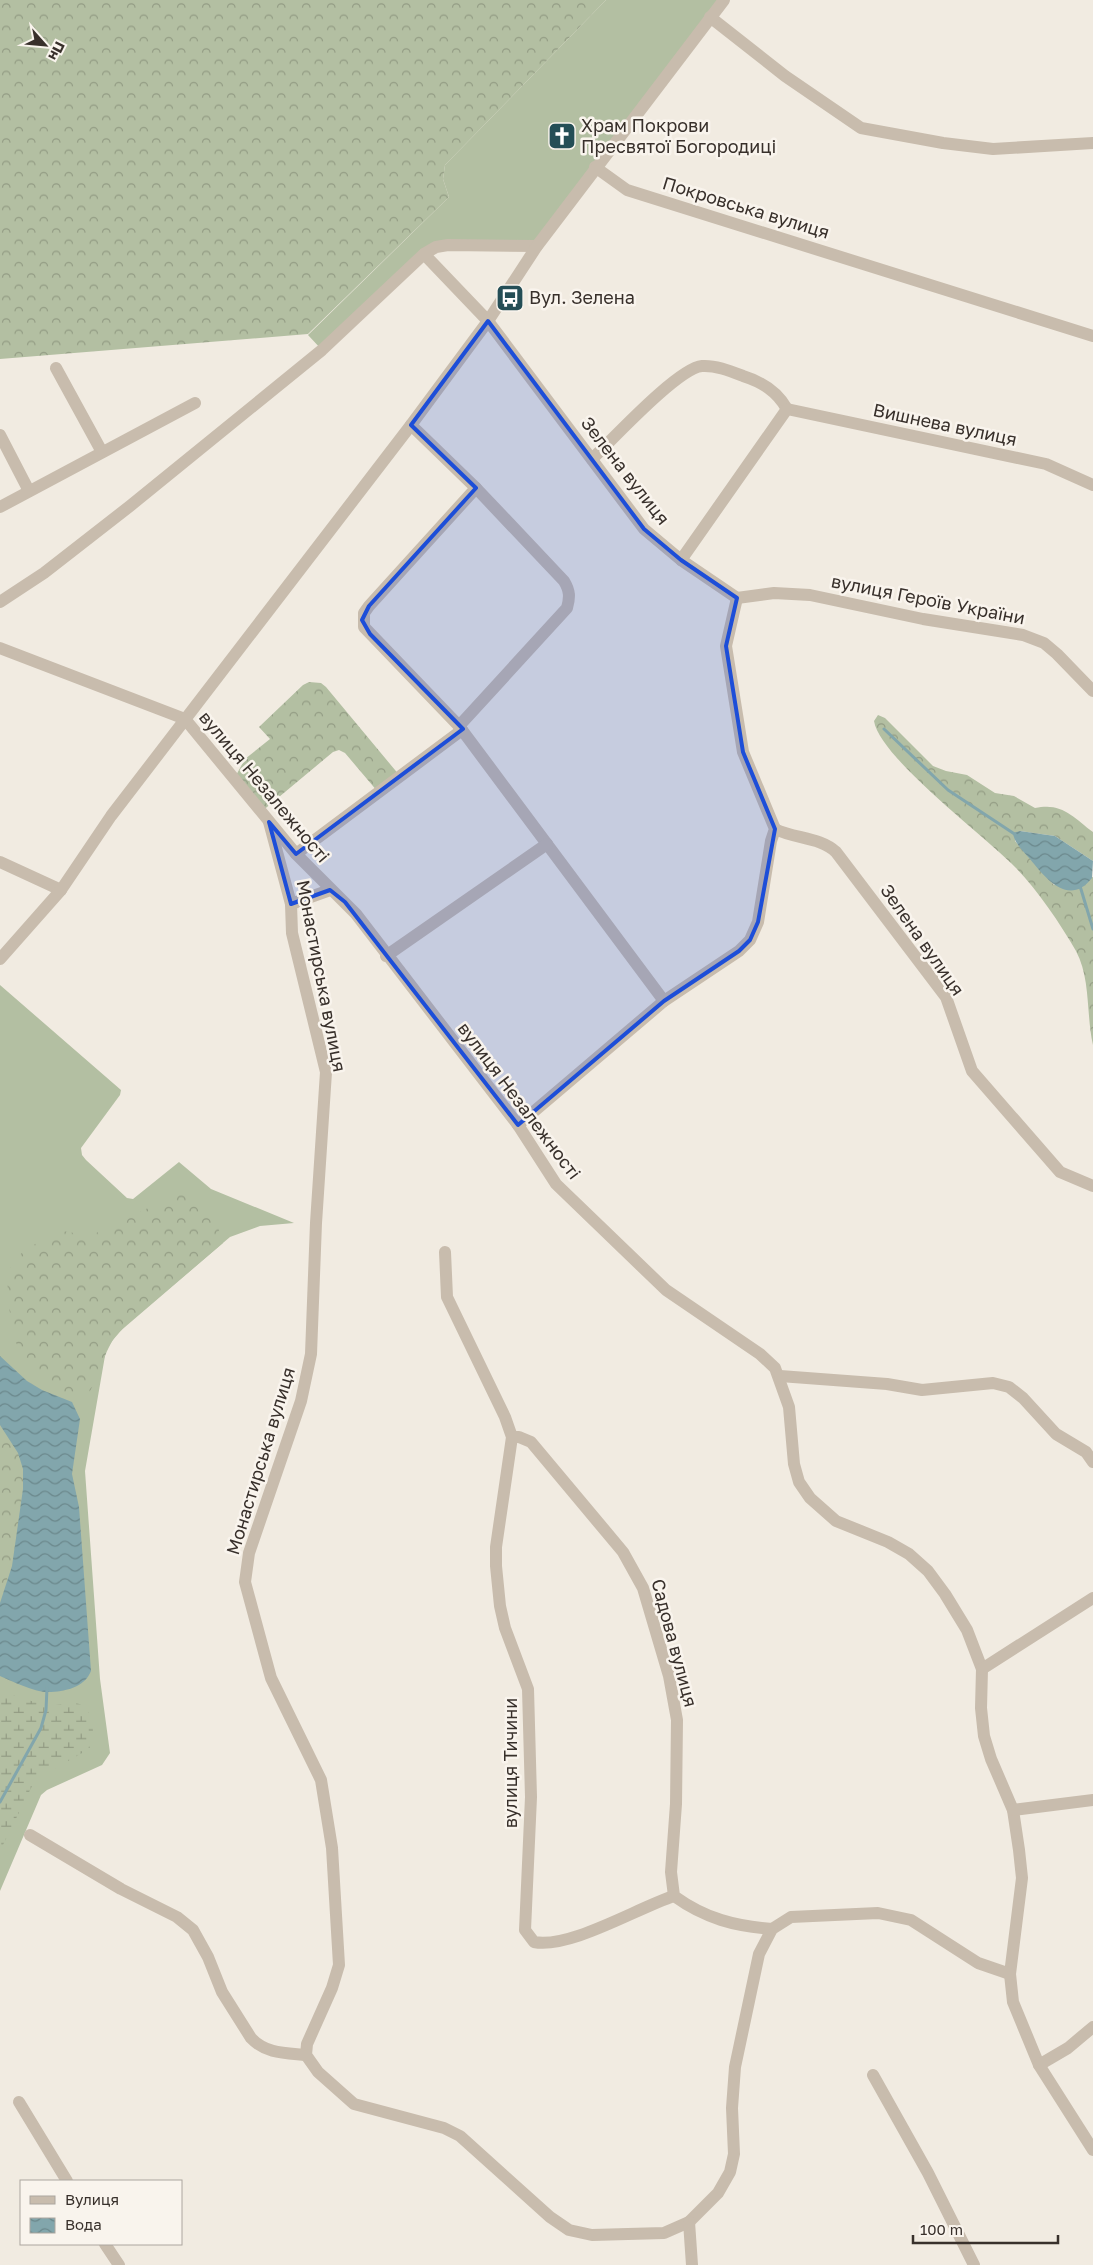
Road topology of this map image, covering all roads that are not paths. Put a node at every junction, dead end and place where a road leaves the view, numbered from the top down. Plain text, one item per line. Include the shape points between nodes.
1 (724, 0) edge
2 (710, 17) junction
3 (1093, 143) edge
4 (595, 167) junction
5 (537, 246) junction
6 (424, 254) junction
7 (488, 321) junction
8 (1093, 336) edge
9 (56, 368) dead end
10 (195, 403) dead end
11 (787, 409) junction
12 (412, 424) junction
13 (0, 435) edge
14 (102, 452) junction
15 (592, 459) junction
16 (1093, 485) edge
17 (476, 488) junction
18 (29, 490) junction
19 (0, 507) edge
20 (681, 560) junction
21 (737, 598) junction
22 (0, 602) edge
23 (0, 648) edge
24 (1093, 691) edge
25 (185, 720) junction
26 (461, 728) junction
27 (269, 822) junction
28 (775, 829) junction
29 (547, 844) junction
30 (296, 854) junction
31 (0, 862) edge
32 (61, 890) junction
33 (330, 890) junction
34 (291, 904) junction
35 (386, 956) junction
36 (0, 959) edge
37 (664, 1001) junction
38 (518, 1125) junction
39 (1093, 1186) edge
40 (445, 1252) dead end
41 (780, 1376) junction
42 (512, 1437) junction
43 (1093, 1462) edge
44 (1093, 1598) edge
45 (982, 1669) junction
46 (1093, 1800) edge
47 (1012, 1810) junction
48 (30, 1835) dead end
49 (674, 1896) junction
50 (772, 1929) junction
51 (1010, 1974) junction
52 (1093, 2027) edge
53 (306, 2055) junction
54 (1039, 2065) junction
55 (873, 2075) dead end
56 (19, 2102) dead end
57 (1093, 2150) edge
58 (66, 2180) edge
59 (689, 2222) junction
60 (106, 2245) edge
61 (119, 2265) edge
62 (692, 2265) edge
63 (974, 2265) edge

1 - 2 street
2 - 3 street via 785,76 861,128 943,143 993,148
2 - 4 street
4 - 5 street
4 - 8 street, Покровська вулиця via 627,190
5 - 6 street via 448,245
5 - 7 street
6 - 7 street, Зелена вулиця
6 - 22 street via 322,350 130,506 44,573
7 - 12 street
7 - 15 street, Зелена вулиця
9 - 14 street
10 - 14 street
11 - 15 street via 775,392 751,378 724,369 696,367 675,381
11 - 16 street, Вишнева вулиця via 1046,464
11 - 20 street
12 - 17 street
12 - 25 street
13 - 18 street
14 - 18 street
15 - 20 street, Зелена вулиця via 644,529
17 - 26 street via 564,581 570,598 567,608
17 - 26 street via 369,606 362,620 370,634
18 - 19 street
20 - 21 street, Зелена вулиця
21 - 24 street, вулиця Героїв України via 774,593 810,595 923,619 1023,635 1044,643
21 - 28 street via 726,646 743,752
23 - 25 street, вулиця Незалежності
25 - 27 street
25 - 32 street via 111,816
26 - 29 street
26 - 30 street
27 - 30 street
27 - 34 street, Монастирська вулиця
28 - 37 street via 758,922 750,940 739,951
28 - 39 street, Зелена вулиця via 788,836 829,845 836,852 946,997 972,1071 1060,1172
29 - 35 street
29 - 37 street
30 - 33 street
31 - 32 street
32 - 36 street
33 - 34 street
33 - 35 street via 356,914
34 - 53 street, Монастирська вулиця via 292,933 326,1072 316,1223 313,1338 301,1401 251,1547 245,1582 271,1678 321,1780 332,1848 339,1965 307,2044
35 - 38 street
37 - 38 street
38 - 41 street via 556,1184 657,1282 760,1354
40 - 42 street via 447,1297
41 - 43 street via 887,1384 922,1390 993,1383 1001,1385 1023,1398 1056,1434 1086,1452
41 - 45 street via 789,1407 794,1464 810,1498 836,1521 888,1542 920,1563 960,1617
42 - 49 street, Садова вулиця via 531,1442 623,1552 643,1588 669,1676 677,1720 671,1872
42 - 49 street, вулиця Тичини via 496,1566 505,1628 528,1688 531,1797 525,1930 534,1942 546,1944 594,1930
44 - 45 street
45 - 47 street via 984,1736
46 - 47 street
47 - 51 street via 1022,1878
48 - 53 street via 121,1889 177,1917 193,1930 222,1992 251,2038 270,2051
49 - 50 street via 709,1916 738,1926
50 - 51 street via 791,1917 878,1912 911,1920 978,1963
50 - 59 street via 760,1954 735,2067 732,2108 734,2154 730,2172 718,2193
51 - 54 street via 1016,2013
52 - 54 street via 1068,2048
53 - 59 street via 318,2072 354,2104 444,2128 460,2136 550,2217 569,2230 592,2235 653,2234 664,2233
54 - 57 street
55 - 63 street via 928,2173
56 - 58 street
59 - 62 street
60 - 61 street

